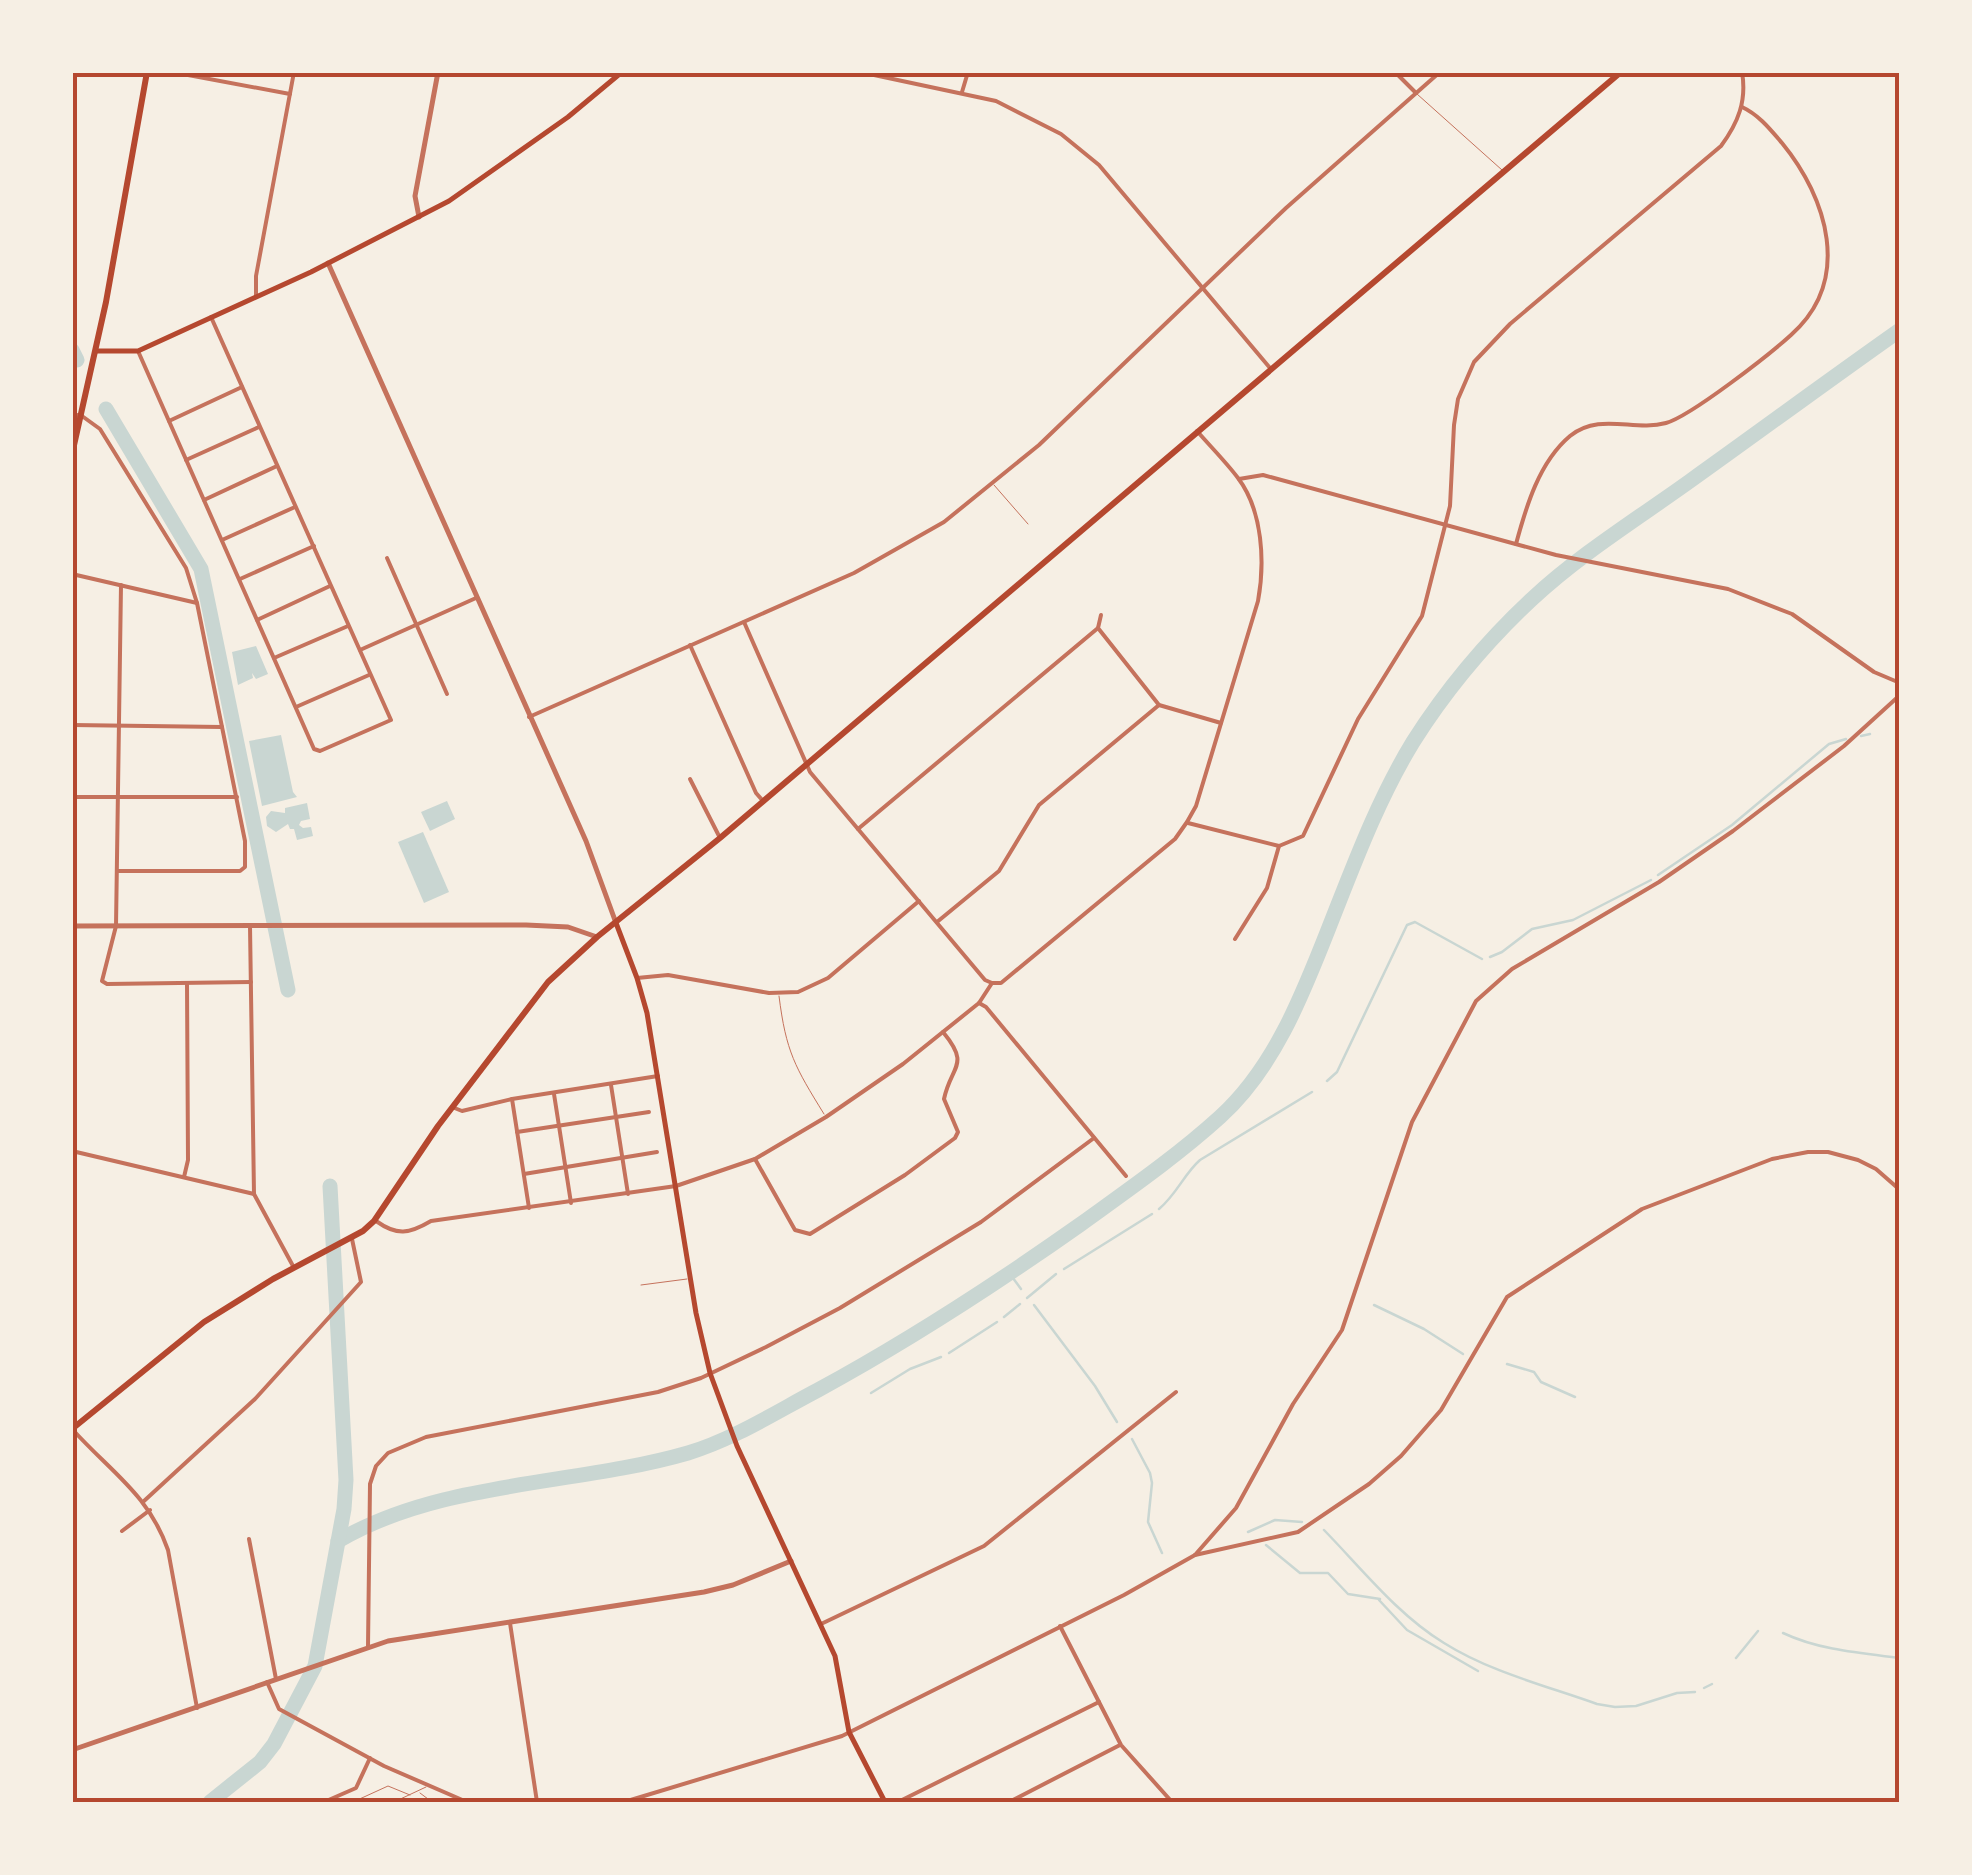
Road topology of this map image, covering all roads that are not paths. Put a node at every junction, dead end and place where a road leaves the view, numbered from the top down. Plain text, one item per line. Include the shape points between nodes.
1 (147, 72) edge
2 (172, 72) edge
3 (294, 72) edge
4 (438, 72) edge
5 (622, 72) edge
6 (860, 72) edge
7 (968, 72) edge
8 (1396, 72) edge
9 (1440, 72) edge
10 (1621, 72) edge
11 (1742, 72) edge
12 (962, 92) junction
13 (1416, 93) junction
14 (290, 94) junction
15 (1742, 107) junction
16 (1504, 172) junction
17 (419, 217) junction
18 (328, 263) junction
19 (1203, 287) junction
20 (256, 297) junction
21 (211, 317) junction
22 (96, 351) junction
23 (138, 351) junction
24 (1270, 368) junction
25 (242, 387) junction
26 (77, 415) edge
27 (169, 421) junction
28 (260, 426) junction
29 (1197, 431) junction
30 (72, 454) edge
31 (186, 460) junction
32 (278, 466) junction
33 (1239, 479) junction
34 (994, 485) junction
35 (204, 500) junction
36 (296, 506) junction
37 (1028, 524) dead end
38 (1446, 525) junction
39 (222, 540) junction
40 (1516, 544) junction
41 (314, 546) junction
42 (387, 558) dead end
43 (72, 574) edge
44 (239, 580) junction
45 (121, 585) junction
46 (331, 586) junction
47 (476, 598) junction
48 (197, 602) junction
49 (1101, 614) dead end
50 (257, 620) junction
51 (744, 622) junction
52 (349, 625) junction
53 (416, 625) junction
54 (1098, 628) junction
55 (690, 645) junction
56 (360, 650) junction
57 (274, 658) junction
58 (371, 674) junction
59 (1900, 684) edge
60 (446, 694) dead end
61 (1900, 695) edge
62 (1159, 705) junction
63 (296, 707) junction
64 (529, 717) junction
65 (1222, 723) junction
66 (72, 724) edge
67 (119, 725) junction
68 (222, 727) junction
69 (806, 764) junction
70 (690, 779) dead end
71 (118, 796) junction
72 (72, 797) edge
73 (237, 798) junction
74 (763, 802) junction
75 (1187, 822) junction
76 (858, 828) junction
77 (720, 838) junction
78 (1279, 846) junction
79 (116, 871) junction
80 (919, 902) junction
81 (937, 922) junction
82 (616, 923) junction
83 (72, 926) edge
84 (116, 926) junction
85 (250, 926) junction
86 (597, 937) junction
87 (1235, 939) dead end
88 (638, 978) junction
89 (251, 982) junction
90 (187, 983) junction
91 (992, 983) junction
92 (779, 994) junction
93 (979, 1003) junction
94 (943, 1032) junction
95 (658, 1076) junction
96 (611, 1084) junction
97 (554, 1093) junction
98 (512, 1099) junction
99 (452, 1107) junction
100 (650, 1112) dead end
101 (616, 1117) junction
102 (826, 1117) junction
103 (559, 1126) junction
104 (517, 1132) junction
105 (1094, 1138) junction
106 (72, 1151) edge
107 (657, 1152) dead end
108 (623, 1158) junction
109 (755, 1159) junction
110 (566, 1168) junction
111 (524, 1174) junction
112 (1126, 1176) dead end
113 (184, 1178) junction
114 (676, 1186) junction
115 (1900, 1190) edge
116 (254, 1194) junction
117 (628, 1194) junction
118 (572, 1202) junction
119 (529, 1208) junction
120 (374, 1220) junction
121 (352, 1239) junction
122 (294, 1268) junction
123 (690, 1278) junction
124 (641, 1285) dead end
125 (710, 1373) junction
126 (1176, 1392) dead end
127 (74, 1425) edge
128 (144, 1501) junction
129 (150, 1510) junction
130 (122, 1531) dead end
131 (249, 1539) dead end
132 (1195, 1555) junction
133 (791, 1561) junction
134 (510, 1623) junction
135 (821, 1624) junction
136 (1060, 1626) junction
137 (368, 1647) junction
138 (276, 1679) junction
139 (267, 1682) junction
140 (1099, 1702) junction
141 (197, 1708) junction
142 (849, 1732) junction
143 (1121, 1745) junction
144 (72, 1750) edge
145 (370, 1758) junction
146 (429, 1786) junction
147 (417, 1792) junction
148 (410, 1795) junction
149 (324, 1802) edge
150 (352, 1802) edge
151 (394, 1802) edge
152 (432, 1802) edge
153 (467, 1802) edge
154 (537, 1802) edge
155 (624, 1802) edge
156 (886, 1802) edge
157 (898, 1802) edge
158 (1009, 1802) edge
159 (1172, 1802) edge

1 - 22 main road
2 - 14 street
3 - 14 street
4 - 17 street via 416,196
5 - 17 main road via 490,174
6 - 12 street
7 - 12 street
8 - 13 street
9 - 13 street
10 - 16 main road
11 - 15 street
12 - 19 street via 1026,114 1082,149
13 - 16 lane
13 - 19 street
14 - 20 street
15 - 38 street via 1716,151 1474,362 1458,399
15 - 40 street via 1794,158 1824,217 1829,261 1810,314 1793,334 1675,420 1649,426 1608,422 1573,434 1540,479
16 - 24 main road
17 - 18 main road
18 - 20 main road
18 - 47 street
19 - 24 street
19 - 34 street
20 - 21 main road
21 - 23 main road
21 - 25 street
22 - 23 main road
22 - 26 main road
23 - 27 street
24 - 29 main road
25 - 27 street
25 - 28 street
26 - 30 main road
26 - 48 street via 100,428 114,448 186,568
27 - 31 street
28 - 31 street
28 - 32 street
29 - 33 street
29 - 69 main road
31 - 35 street
32 - 35 street
32 - 36 street
33 - 38 street via 1263,476
33 - 65 street via 1255,521 1262,569
34 - 37 lane
34 - 51 street via 897,551
35 - 39 street
36 - 39 street
36 - 41 street
38 - 40 street
38 - 78 street via 1412,636 1361,715 1310,826
39 - 44 street
40 - 59 street via 1707,583 1766,602
41 - 44 street
41 - 46 street
42 - 53 street
43 - 45 street
44 - 50 street
45 - 48 street
45 - 67 street
46 - 50 street
46 - 52 street
47 - 53 street
47 - 64 street
48 - 68 street
49 - 54 street
50 - 57 street
51 - 55 street
51 - 69 street
52 - 56 street
52 - 57 street
53 - 56 street
53 - 60 street
54 - 62 street
54 - 76 street
55 - 64 street
55 - 74 street
56 - 58 street
57 - 63 street
58 - 63 street
58 - 63 street via 391,720 320,751
61 - 132 street via 1733,830 1512,969 1476,1001 1412,1122 1342,1330 1236,1508
62 - 65 street
62 - 81 street via 1039,805 1000,870
64 - 82 street
65 - 75 street
66 - 67 street
67 - 68 street
67 - 71 street
68 - 73 street
69 - 74 main road
69 - 76 street
70 - 77 street
71 - 72 street
71 - 73 street
71 - 79 street
73 - 79 street via 244,842 240,871
74 - 77 main road
75 - 78 street
75 - 91 street via 1001,983
76 - 80 street
77 - 82 main road
78 - 87 street via 1267,888
79 - 84 street
80 - 81 street
80 - 92 street via 828,978
81 - 91 street
82 - 86 main road
82 - 88 main road
83 - 84 street
84 - 85 street
84 - 90 street via 102,981
85 - 86 street via 526,925 568,927
85 - 89 street
86 - 99 main road via 548,982
88 - 92 street via 668,975
88 - 95 main road
89 - 90 street
89 - 116 street
90 - 113 street
91 - 93 street
92 - 102 lane via 794,1067
93 - 94 street
93 - 105 street
94 - 102 street
94 - 109 street via 960,1062 944,1099 958,1132 905,1175 804,1234 795,1230
95 - 96 street
95 - 114 main road
96 - 97 street
96 - 101 street
97 - 98 street
97 - 103 street
98 - 99 street via 462,1111
98 - 104 street
99 - 120 main road
100 - 101 street
101 - 103 street
101 - 108 street
102 - 109 street
103 - 104 street
103 - 110 street
104 - 111 street
105 - 112 street
105 - 125 street via 966,1232 840,1308
106 - 113 street
107 - 108 street
108 - 110 street
108 - 117 street
109 - 114 street
110 - 111 street
110 - 118 street
111 - 119 street
113 - 116 street
114 - 117 street
114 - 123 main road
115 - 132 street via 1858,1160 1808,1152 1772,1158 1642,1209 1507,1298 1442,1410 1369,1484 1298,1532
116 - 122 street
117 - 118 street
118 - 119 street
119 - 120 street via 431,1221 396,1234
120 - 121 main road
121 - 122 main road
121 - 128 street via 361,1282 255,1399
122 - 127 main road via 204,1322
123 - 124 lane
123 - 125 main road
125 - 133 main road
125 - 137 street via 658,1392 454,1430 399,1447 379,1461 369,1517
126 - 135 street via 984,1546
127 - 128 street
128 - 129 street
129 - 130 street
129 - 141 street via 168,1550
131 - 138 street
132 - 136 street
133 - 134 street via 704,1592
133 - 135 main road
134 - 137 street
134 - 154 street
135 - 142 main road via 838,1666
136 - 140 street
136 - 142 street
137 - 138 street
138 - 139 street
139 - 141 street
139 - 145 street via 274,1704
140 - 143 street
140 - 157 street
141 - 144 street
142 - 155 street
142 - 156 main road
143 - 158 street
143 - 159 street
145 - 146 street
145 - 149 street via 356,1788
146 - 147 lane
146 - 153 street
147 - 148 lane
147 - 152 lane
148 - 150 lane via 388,1786
148 - 151 lane

